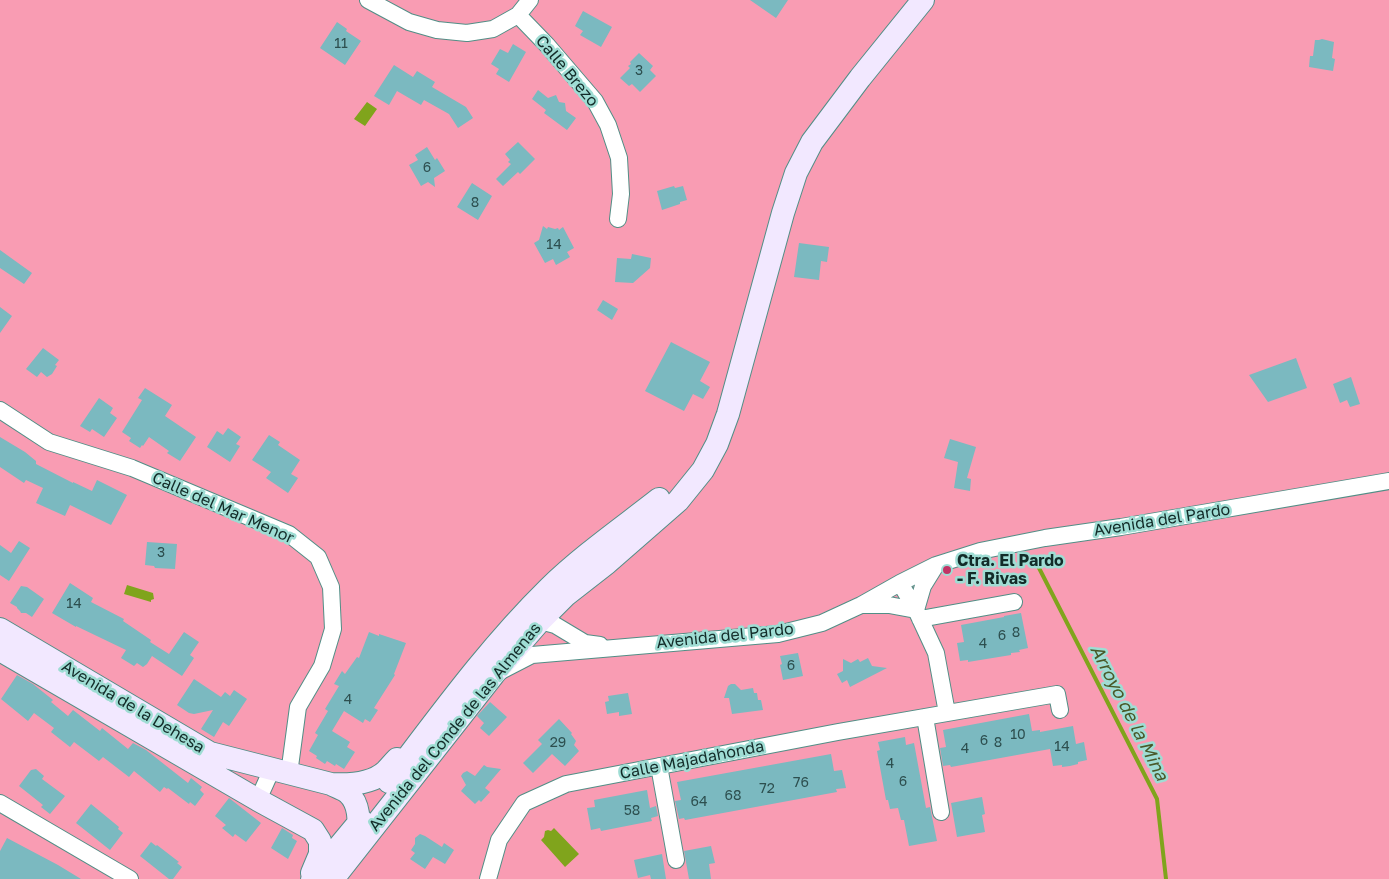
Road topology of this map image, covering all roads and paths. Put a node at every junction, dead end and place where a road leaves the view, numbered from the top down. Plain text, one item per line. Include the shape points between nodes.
1 (368, 0) edge
2 (530, 0) edge
3 (923, 0) edge
4 (518, 15) junction
5 (618, 219) dead end
6 (0, 410) edge
7 (728, 414) junction
8 (1389, 481) edge
9 (936, 565) junction
10 (900, 583) junction
11 (1014, 602) dead end
12 (861, 605) junction
13 (918, 614) junction
14 (554, 626) junction
15 (0, 629) edge
16 (615, 648) junction
17 (0, 650) edge
18 (532, 655) junction
19 (494, 674) junction
20 (447, 705) junction
21 (1060, 710) dead end
22 (947, 713) junction
23 (925, 717) junction
24 (659, 766) junction
25 (280, 772) junction
26 (331, 784) junction
27 (258, 800) junction
28 (0, 802) edge
29 (941, 812) dead end
30 (359, 822) junction
31 (676, 860) dead end
32 (130, 879) edge
33 (311, 879) edge
34 (326, 879) edge
35 (333, 879) edge
36 (488, 879) edge

1 - 4 street via 409,22 467,34 493,29
2 - 4 street
3 - 7 main road via 812,142 796,173
4 - 5 street, Calle Brezo via 595,101 608,125 619,158 621,194
6 - 25 street, Calle del Mar Menor via 49,442 132,468 279,530 318,556 331,587 332,629 322,666 298,707
7 - 14 main road, Avenida del Conde de las Almenas via 703,470 678,501 566,595
7 - 20 main road, Avenida del Conde de las Almenas via 696,462 669,491 550,587 500,640
8 - 9 street, Avenida del Pardo via 1045,538 980,551
9 - 10 street, Avenida del Pardo
9 - 13 street via 923,586
10 - 12 street, Avenida del Pardo
10 - 13 street
11 - 13 street
12 - 13 street, Avenida del Pardo via 889,605
12 - 16 street, Avenida del Pardo via 822,623 778,634
13 - 22 street via 936,653
14 - 16 street via 585,643
14 - 18 street via 558,639 552,646
14 - 19 main road, Avenida del Conde de las Almenas
14 - 20 street via 521,628
15 - 25 main road, Avenida de la Dehesa via 210,752
16 - 18 street
17 - 27 main road, Avenida de la Dehesa
18 - 19 street
19 - 35 main road, Avenida del Conde de las Almenas
20 - 26 main road, Avenida de la Dehesa via 384,773 367,781
20 - 30 main road, Avenida del Conde de las Almenas
21 - 22 street, Calle Majadahonda via 1057,694
22 - 23 street, Calle Majadahonda
23 - 24 street, Calle Majadahonda
23 - 29 street
24 - 31 street
24 - 36 street, Calle Majadahonda via 566,784 524,803 499,840
25 - 26 main road, Avenida de la Dehesa
25 - 27 street
26 - 30 main road, Avenida de la Dehesa via 348,793 356,806
27 - 33 main road, Avenida de la Dehesa via 314,830 320,841 320,854
28 - 32 street
30 - 33 main road, Avenida del Conde de las Almenas
30 - 34 main road, Avenida del Conde de las Almenas via 357,840

